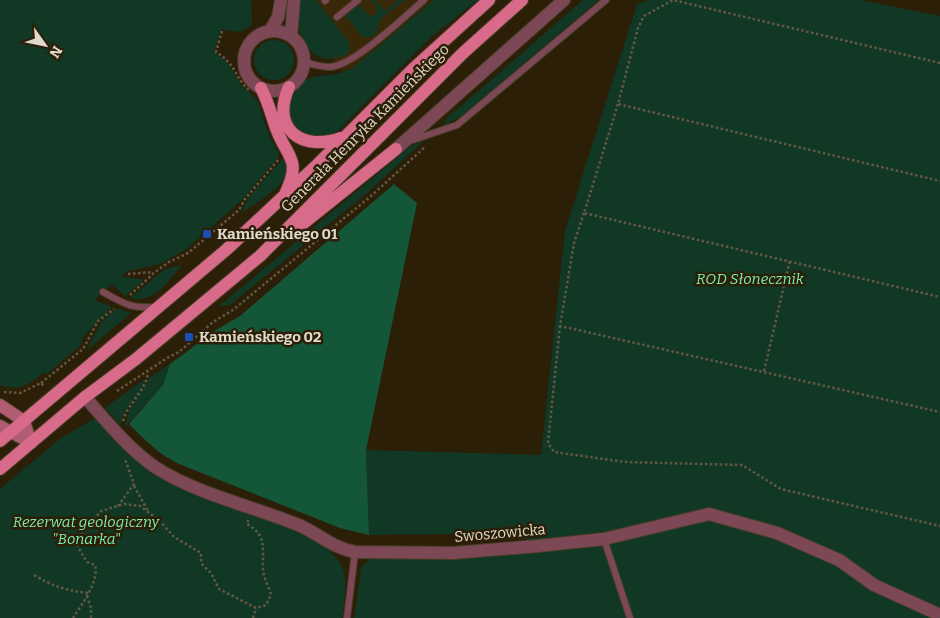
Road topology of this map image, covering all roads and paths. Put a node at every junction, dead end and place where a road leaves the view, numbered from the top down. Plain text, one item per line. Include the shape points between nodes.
1 (281, 0) edge
2 (294, 0) edge
3 (358, 0) edge
4 (424, 0) edge
5 (490, 0) edge
6 (522, 0) edge
7 (564, 0) edge
8 (606, 0) edge
9 (673, 0) edge
10 (337, 17) dead end
11 (222, 31) dead end
12 (270, 31) junction
13 (291, 36) junction
14 (304, 62) junction
15 (940, 63) edge
16 (289, 87) junction
17 (258, 91) junction
18 (618, 104) junction
19 (346, 137) junction
20 (428, 143) dead end
21 (396, 148) junction
22 (282, 152) dead end
23 (940, 181) edge
24 (284, 197) junction
25 (584, 213) junction
26 (260, 256) junction
27 (790, 260) junction
28 (155, 272) junction
29 (128, 274) dead end
30 (103, 292) dead end
31 (940, 297) edge
32 (122, 303) junction
33 (157, 307) junction
34 (560, 326) junction
35 (764, 371) junction
36 (148, 372) junction
37 (40, 383) junction
38 (44, 386) dead end
39 (0, 391) edge
40 (116, 391) dead end
41 (85, 397) junction
42 (0, 405) edge
43 (940, 412) edge
44 (24, 421) junction
45 (122, 427) dead end
46 (6, 429) edge
47 (0, 441) edge
48 (31, 443) junction
49 (131, 446) junction
50 (0, 469) edge
51 (134, 486) junction
52 (118, 506) junction
53 (251, 507) junction
54 (149, 513) junction
55 (940, 526) edge
56 (604, 539) junction
57 (355, 552) junction
58 (34, 575) dead end
59 (88, 595) junction
60 (256, 608) junction
61 (940, 614) edge
62 (74, 618) edge
63 (91, 618) edge
64 (253, 618) edge
65 (347, 618) edge
66 (630, 618) edge

1 - 12 street via 278,17
2 - 13 street
3 - 10 lane
4 - 14 lane via 341,65 330,67
5 - 19 main road, Generała Henryka Kamieńskiego via 413,69
6 - 26 main road, Generała Henryka Kamieńskiego via 463,53
7 - 21 street
8 - 21 lane via 457,125
9 - 15 path
9 - 18 path via 644,16
11 - 17 path via 216,52 232,64 241,82
12 - 13 street
12 - 17 street via 253,39 245,52 245,69
13 - 14 street via 303,52
14 - 16 street via 299,76
16 - 17 street
16 - 19 main road via 283,100 282,115 290,130 302,140 326,144
17 - 24 main road via 268,101 293,163 291,181
18 - 23 path
18 - 25 path
19 - 24 main road, Generała Henryka Kamieńskiego
20 - 36 path via 364,202 233,310
21 - 26 main road via 341,195
22 - 28 path via 239,210 188,253
24 - 33 main road, Generała Henryka Kamieńskiego
25 - 27 path
25 - 34 path via 574,243
26 - 41 main road, Generała Henryka Kamieńskiego
27 - 31 path
27 - 35 path
28 - 29 path
28 - 32 path
30 - 32 lane
32 - 33 lane via 137,308
32 - 37 path via 98,321 82,349
33 - 44 main road, Generała Henryka Kamieńskiego
34 - 35 path
34 - 55 path via 548,442 554,452 625,462 742,465 781,489
35 - 43 path
36 - 40 path
36 - 45 path via 145,385 127,409
37 - 38 path
37 - 39 path via 20,392
41 - 48 main road, Generała Henryka Kamieńskiego
41 - 49 street, Swoszowicka
42 - 44 street
44 - 46 main road, Generała Henryka Kamieńskiego
44 - 48 street
46 - 47 main road, Generała Henryka Kamieńskiego
46 - 48 street
48 - 50 main road, Generała Henryka Kamieńskiego
49 - 51 path via 125,460
49 - 53 street, Swoszowicka via 171,476
51 - 52 path
51 - 54 path
52 - 54 path via 140,506
52 - 59 path via 101,511 75,542 87,562 96,569
53 - 57 street, Swoszowicka via 301,526 340,549
53 - 60 path via 247,524 258,530 263,570 272,595 266,605
54 - 60 path via 174,538 201,554 201,563 211,573 219,589
56 - 57 street, Swoszowicka via 453,554
56 - 61 street, Swoszowicka via 709,514 777,532 839,560 874,585
56 - 66 lane
57 - 65 lane
58 - 59 path via 52,586
59 - 62 path
59 - 63 path
60 - 64 path

